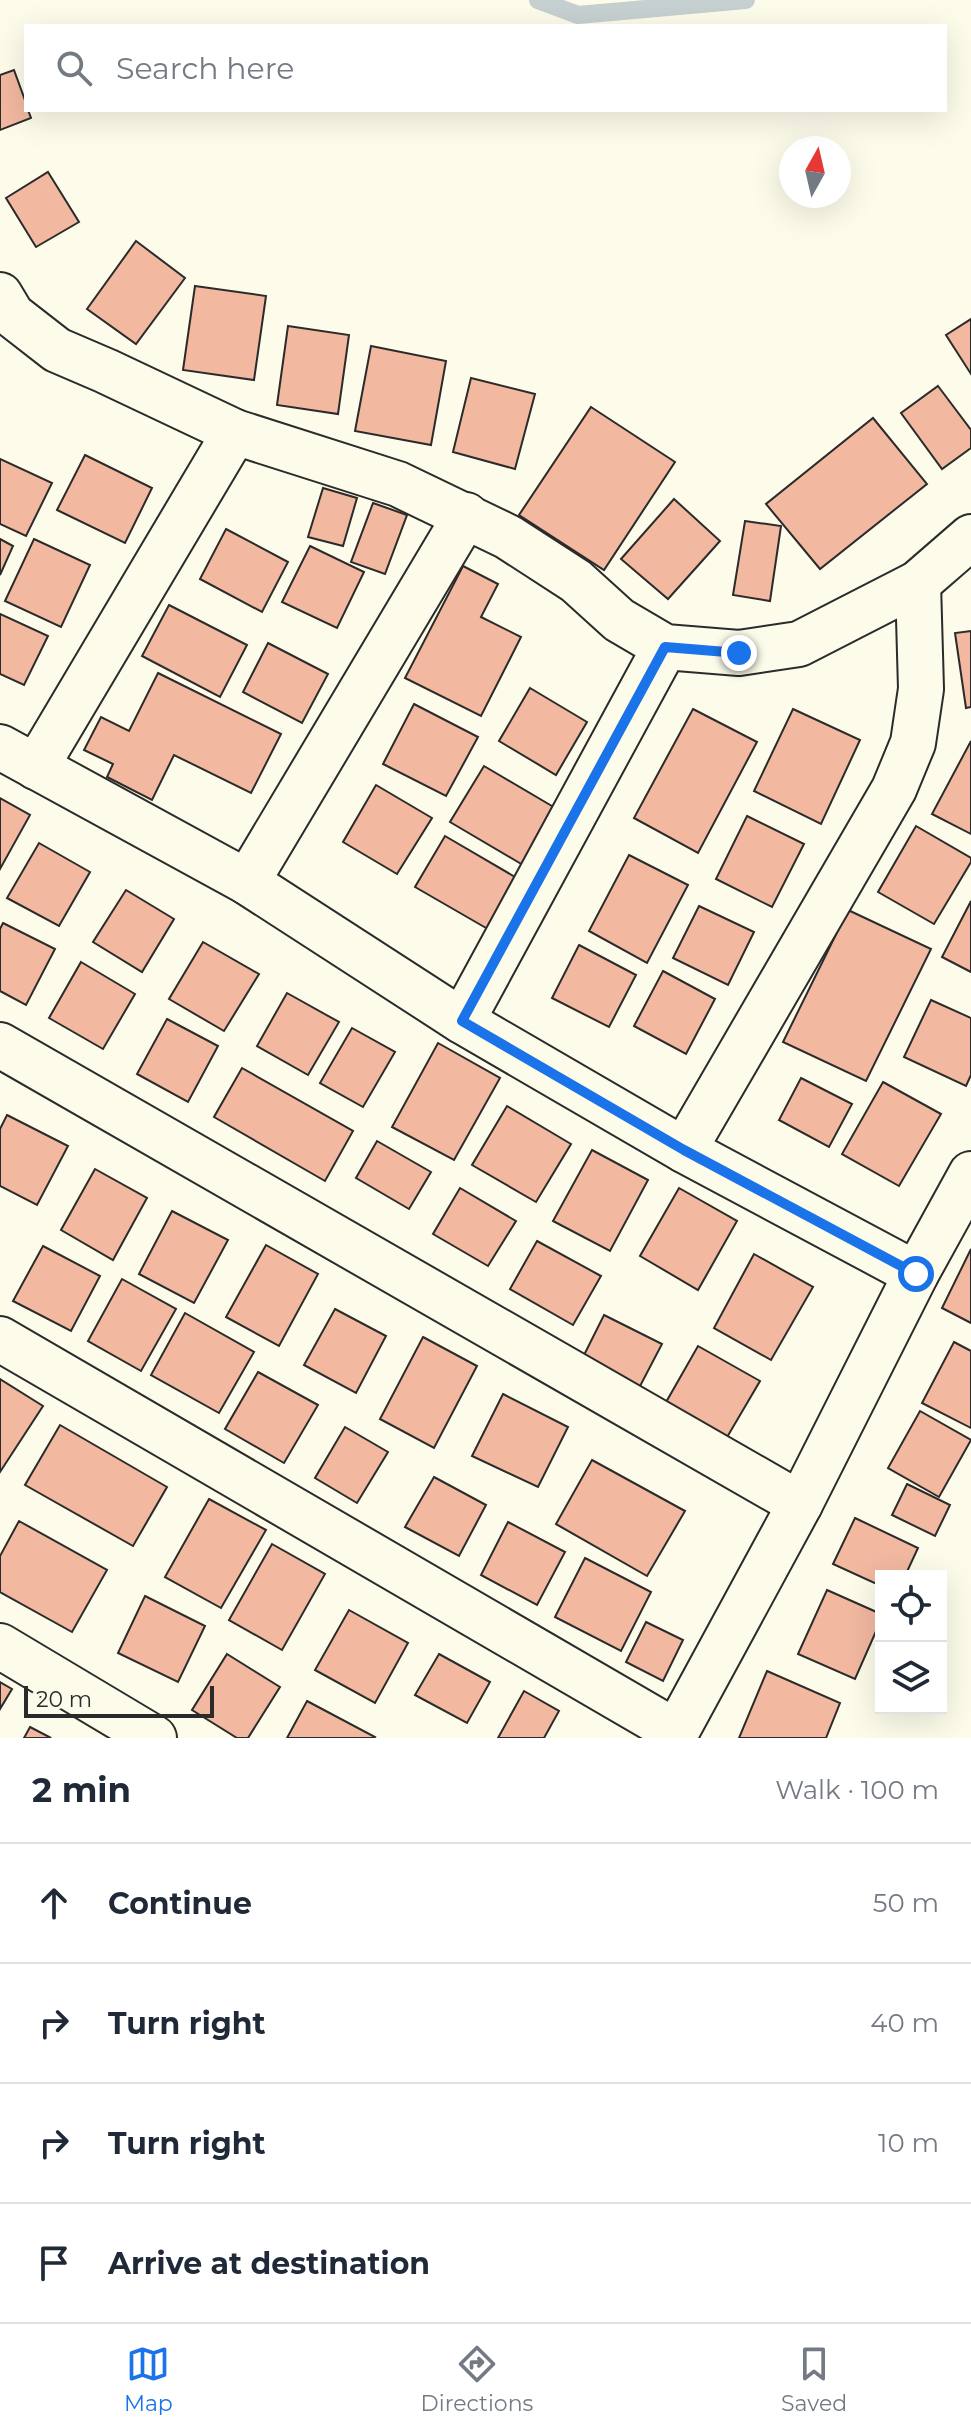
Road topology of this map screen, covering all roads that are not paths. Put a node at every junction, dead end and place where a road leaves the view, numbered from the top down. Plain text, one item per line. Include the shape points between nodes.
1 (4, 315) edge
2 (235, 432) junction
3 (466, 515) junction
4 (971, 537) edge
5 (918, 583) junction
6 (665, 647) junction
7 (18, 757) edge
8 (247, 882) junction
9 (462, 1021) junction
10 (0, 1045) edge
11 (684, 1150) junction
12 (971, 1174) edge
13 (916, 1274) junction
14 (0, 1339) edge
15 (800, 1504) junction
16 (0, 1646) edge
17 (674, 1735) edge
18 (154, 1738) edge

1 - 2 street via 57,350
2 - 3 street via 398,484
2 - 7 street
3 - 6 street via 576,581 619,620
3 - 8 street
4 - 5 street
5 - 6 street via 799,644 739,653
5 - 11 street via 921,689 913,743 894,789
6 - 9 street
7 - 8 street
8 - 9 street
9 - 11 street
10 - 15 street
11 - 13 street
12 - 13 street
13 - 15 street
14 - 17 street
15 - 17 street
16 - 18 street

